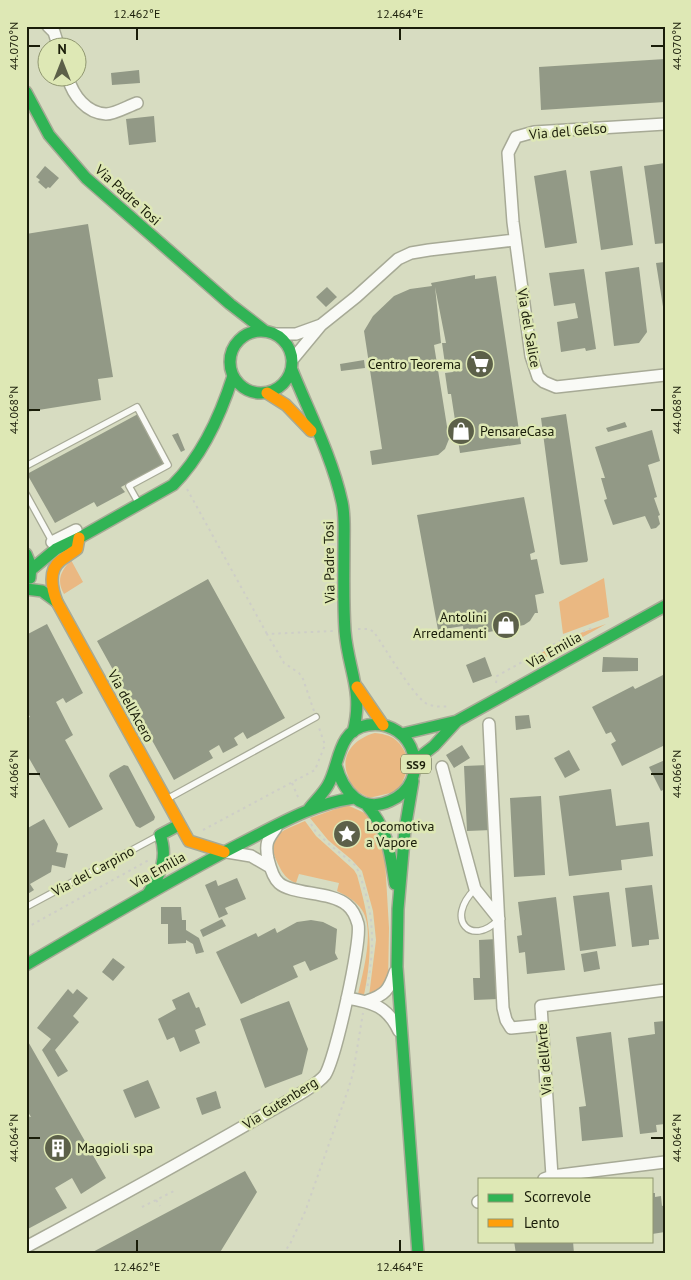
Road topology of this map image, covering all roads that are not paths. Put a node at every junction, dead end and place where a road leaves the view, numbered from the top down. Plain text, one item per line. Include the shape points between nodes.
1 (48, 26) edge
2 (56, 38) edge
3 (71, 88) edge
4 (26, 92) edge
5 (136, 103) dead end
6 (665, 124) edge
7 (515, 240) junction
8 (230, 304) junction
9 (321, 325) junction
10 (270, 333) junction
11 (237, 342) junction
12 (292, 365) junction
13 (665, 375) edge
14 (233, 376) junction
15 (261, 393) junction
16 (218, 418) junction
17 (320, 442) junction
18 (26, 466) edge
19 (26, 494) edge
20 (139, 505) junction
21 (77, 534) junction
22 (54, 546) junction
23 (26, 554) edge
24 (32, 571) junction
25 (26, 584) edge
26 (26, 589) edge
27 (56, 598) junction
28 (665, 606) edge
29 (356, 685) junction
30 (316, 718) road end
31 (457, 721) junction
32 (489, 724) dead end
33 (382, 725) junction
34 (353, 732) junction
35 (402, 734) junction
36 (416, 760) junction
37 (336, 765) junction
38 (442, 767) dead end
39 (413, 781) junction
40 (354, 798) junction
41 (166, 800) junction
42 (366, 804) junction
43 (304, 805) junction
44 (280, 823) junction
45 (179, 824) junction
46 (160, 835) junction
47 (224, 852) junction
48 (270, 867) junction
49 (475, 889) junction
50 (149, 892) junction
51 (26, 907) edge
52 (398, 909) junction
53 (499, 919) junction
54 (26, 965) edge
55 (397, 967) junction
56 (665, 990) edge
57 (348, 998) junction
58 (366, 1002) junction
59 (542, 1025) junction
60 (402, 1037) junction
61 (665, 1162) edge
62 (548, 1177) edge
63 (26, 1247) edge
64 (418, 1254) edge

1 - 2 street
3 - 5 street via 86,108 107,114
4 - 8 main road, Via Padre Tosi via 49,135 86,178
6 - 7 street, Via del Gelso via 534,132 516,138 508,153
7 - 9 street via 429,250 398,259
7 - 13 street, Via del Salice via 531,356 538,377 556,387
8 - 10 main road, Via Padre Tosi
8 - 11 main road via 237,327
9 - 10 street via 296,334
9 - 12 street
10 - 11 main road via 255,332
10 - 12 main road, Via Padre Tosi via 284,341 290,350
11 - 14 main road via 230,358
12 - 15 main road via 282,385
12 - 17 main road, Via Padre Tosi
14 - 15 main road, Via Padre Tosi via 246,390
14 - 16 main road
15 - 16 main road via 237,402
15 - 17 main road, Via Padre Tosi via 286,405
16 - 20 main road via 181,477
17 - 29 main road, Via Padre Tosi via 342,503 345,630
18 - 20 lane via 136,408 168,465 129,486
19 - 22 lane
20 - 21 main road
21 - 22 main road
21 - 27 main road via 78,549 58,562 54,571 52,580
22 - 23 main road
22 - 24 main road
23 - 24 main road
24 - 25 main road
24 - 27 main road, Via dell'Acero
26 - 27 main road via 42,591
27 - 41 main road, Via dell'Acero
28 - 31 main road, Via Emilia / SS9
29 - 33 main road, Via Padre Tosi
29 - 34 main road, Via Padre Tosi via 357,717
30 - 41 lane
31 - 35 main road, Via Emilia / SS9
31 - 36 main road, Via Emilia / SS9
32 - 53 street
33 - 34 main road via 367,726
33 - 35 main road
34 - 37 main road, Via Emilia via 340,746
35 - 36 main road, SS9 via 414,750
36 - 39 main road, SS9
37 - 40 main road via 341,784
37 - 43 main road, Via Emilia via 328,785
38 - 49 street
39 - 42 main road, SS9 via 394,801
39 - 52 main road
40 - 42 main road
40 - 43 main road, Via Emilia
41 - 45 main road, Via dell'Acero
42 - 52 main road via 377,815 387,836
43 - 44 main road, Via Emilia
44 - 47 main road, Via Emilia
44 - 48 street via 267,840
45 - 46 main road
45 - 47 main road, Via dell'Acero via 189,841
46 - 50 main road via 164,843 164,857 157,880
46 - 51 lane, Via del Carpino
47 - 48 street, Via Gutenberg via 251,856
47 - 50 main road, Via Emilia
48 - 57 street, Via Gutenberg via 279,883 336,899 346,904 354,914 359,925
49 - 53 street
49 - 53 lane via 461,910 465,927 480,930 492,926
50 - 54 main road, Via Emilia
52 - 55 main road
53 - 59 street via 506,1020 511,1028
55 - 58 street via 386,990
55 - 60 main road
56 - 59 street, Via dell'Arte via 541,1006
57 - 58 street
57 - 63 street, Via Gutenberg via 330,1064 316,1083 194,1155
58 - 60 street via 386,1011
59 - 62 street, Via dell'Arte
60 - 64 main road
61 - 62 street

